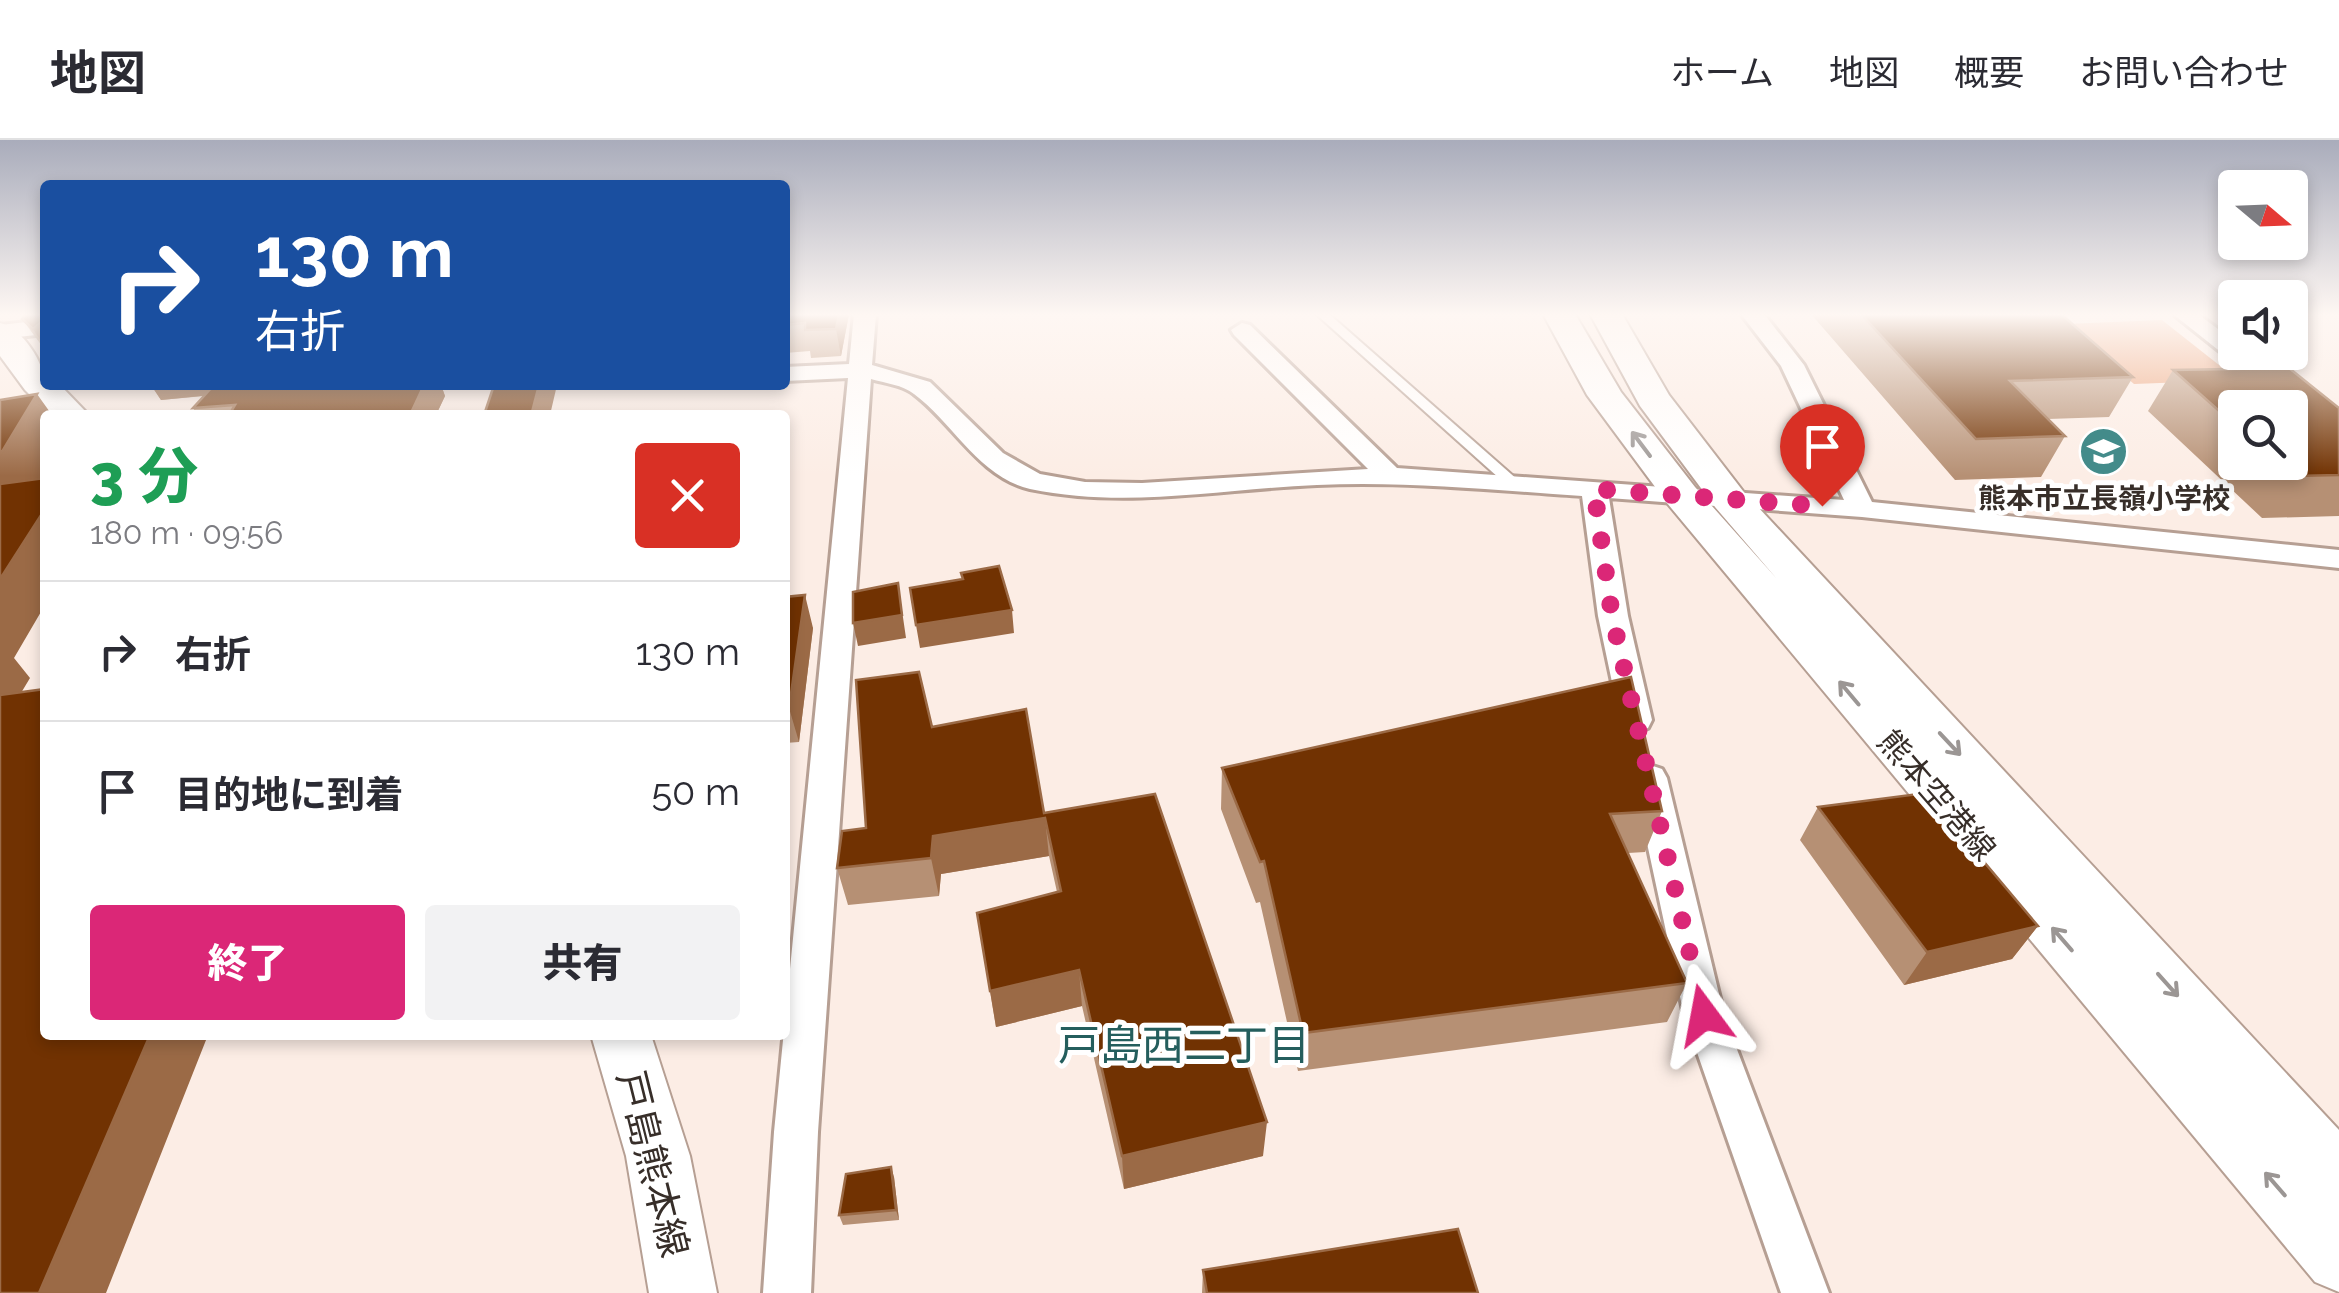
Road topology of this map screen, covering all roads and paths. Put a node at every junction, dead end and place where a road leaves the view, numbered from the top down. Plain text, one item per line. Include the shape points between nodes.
1 (1280, 368) edge
2 (1383, 368) edge
3 (1589, 368) edge
4 (1636, 368) edge
5 (1793, 368) edge
6 (2254, 368) edge
7 (862, 370) junction
8 (790, 374) edge
9 (45, 390) edge
10 (67, 410) edge
11 (2339, 434) edge
12 (1390, 476) junction
13 (1514, 484) junction
14 (1594, 489) junction
15 (1705, 497) junction
16 (1862, 509) junction
17 (2339, 559) edge
18 (622, 1040) edge
19 (2339, 1176) edge
20 (2339, 1258) edge
21 (683, 1293) edge
22 (787, 1293) edge
23 (1805, 1293) edge

1 - 12 street
2 - 13 lane
15 -> 3 main road, 熊本空港線 via 1605,395
4 - 15 main road, 熊本空港線
5 - 16 street
6 - 11 street
7 - 8 street
7 - 12 street via 920,388 994,458 1032,481 1142,491
7 - 22 street
9 - 10 main road
12 - 13 street
13 - 14 street
14 - 15 street
14 - 23 street via 1612,616 1704,1015
15 - 16 street
15 -> 19 main road, 熊本空港線
20 -> 15 main road, 熊本空港線
16 - 17 street
18 - 21 main road, 戸島熊本線 via 658,1156

